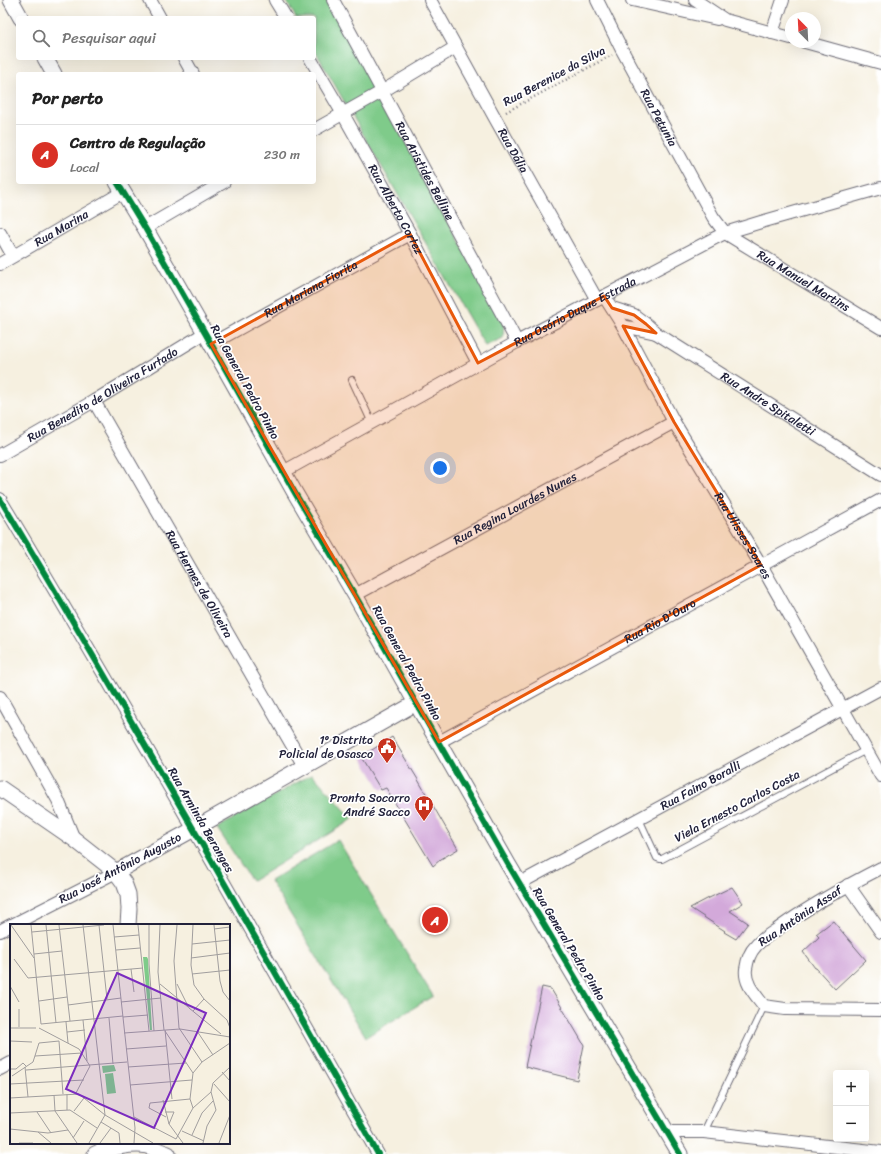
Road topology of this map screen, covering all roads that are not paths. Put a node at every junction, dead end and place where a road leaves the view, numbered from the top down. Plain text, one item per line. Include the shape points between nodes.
1 (11, 0) edge
2 (150, 0) edge
3 (275, 0) edge
4 (334, 0) edge
5 (430, 0) edge
6 (597, 0) edge
7 (632, 0) edge
8 (694, 0) edge
9 (783, 0) edge
10 (20, 16) edge
11 (159, 16) edge
12 (285, 16) edge
13 (725, 20) junction
14 (772, 33) junction
15 (785, 36) edge
16 (821, 46) edge
17 (456, 47) junction
18 (46, 60) edge
19 (185, 60) edge
20 (311, 60) edge
21 (881, 63) edge
22 (53, 72) edge
23 (192, 72) edge
24 (383, 91) junction
25 (343, 114) junction
26 (316, 129) edge
27 (221, 184) edge
28 (120, 187) edge
29 (881, 188) edge
30 (145, 228) junction
31 (0, 233) edge
32 (726, 233) junction
33 (410, 234) junction
34 (13, 256) junction
35 (0, 264) edge
36 (600, 298) junction
37 (612, 308) junction
38 (623, 326) junction
39 (881, 328) edge
40 (656, 333) junction
41 (208, 338) junction
42 (517, 342) junction
43 (478, 363) junction
44 (352, 380) dead end
45 (94, 401) junction
46 (674, 422) junction
47 (372, 423) junction
48 (0, 455) edge
49 (283, 472) junction
50 (881, 475) edge
51 (0, 499) edge
52 (881, 500) edge
53 (761, 566) junction
54 (355, 594) junction
55 (881, 688) edge
56 (0, 697) edge
57 (416, 704) junction
58 (842, 709) junction
59 (439, 742) junction
60 (866, 750) junction
61 (304, 766) junction
62 (881, 776) edge
63 (3, 792) edge
64 (639, 819) junction
65 (194, 830) junction
66 (74, 839) junction
67 (881, 868) edge
68 (116, 872) junction
69 (520, 883) junction
70 (848, 885) junction
71 (13, 924) edge
72 (128, 924) edge
73 (10, 926) edge
74 (0, 931) edge
75 (881, 932) edge
76 (764, 1006) junction
77 (881, 1010) edge
78 (10, 1064) edge
79 (0, 1069) edge
80 (667, 1132) junction
81 (704, 1132) junction
82 (99, 1150) edge
83 (881, 1152) edge
84 (168, 1154) edge
85 (378, 1154) edge
86 (680, 1154) edge

1 - 10 street
2 - 11 street
3 - 12 street
4 - 24 street, Rua Aristides Belline
5 - 17 street, Rua Dália
6 - 32 street, Rua Petunia via 713,216
7 - 13 street
8 - 13 street
9 - 14 street
13 - 14 street
14 - 15 street
16 - 21 street
17 - 24 street
17 - 36 street, Rua Dália via 494,118
18 - 22 street
19 - 23 street
20 - 25 street, Rua Alberto Cortez
24 - 25 street
24 - 42 street, Rua Aristides Belline
25 - 26 street
25 - 33 street, Rua Alberto Cortez
27 - 30 street
28 - 30 street, Rua General Pedro Pinho
28 - 34 street, Rua Marina
29 - 32 street, Rua Osório Duque Estrada
30 - 41 street, Rua General Pedro Pinho
31 - 34 street
32 - 36 street, Rua Osório Duque Estrada
32 - 39 street, Rua Manuel Martins
33 - 41 street, Rua Mariana Fiorita
33 - 43 street, Rua Alberto Cortez
34 - 35 street, Rua Marina
36 - 37 street, Rua Ulisses Soares
36 - 42 street, Rua Osório Duque Estrada
37 - 38 street, Rua Ulisses Soares
37 - 40 street, Rua Andre Spitaletti via 634,314
38 - 40 street, Rua Andre Spitaletti
38 - 46 street, Rua Ulisses Soares
40 - 50 street, Rua Andre Spitaletti
41 - 45 street, Rua Benedito de Oliveira Furtado
41 - 49 street, Rua General Pedro Pinho
42 - 43 street, Rua Osório Duque Estrada
43 - 47 street, Rua Osório Duque Estrada
44 - 47 lane
45 - 48 street, Rua Benedito de Oliveira Furtado
45 - 61 street, Rua Hermes de Oliveira
46 - 53 street, Rua Ulisses Soares
46 - 54 street, Rua Regina Lourdes Nunes
47 - 49 street, Rua Osório Duque Estrada
49 - 54 street, Rua General Pedro Pinho
51 - 65 street, Rua Arminda Beranges
52 - 53 street, Rua Rio D'Ouro
53 - 58 street, Rua Ulisses Soares
53 - 59 street, Rua Rio D'Ouro
54 - 57 street, Rua General Pedro Pinho
55 - 58 street, Rua Faino Boralli
56 - 66 street via 58,800
57 - 59 street, Rua General Pedro Pinho
57 - 61 street, Rua José Antônio Augusto
58 - 60 street, Rua Ulisses Soares
58 - 64 street, Rua Faino Boralli
59 - 69 street, Rua General Pedro Pinho
60 - 62 street, Rua Ulisses Soares
60 - 64 lane, Viela Ernesto Carlos Costa via 662,859 657,858
61 - 65 street, Rua José Antônio Augusto
63 - 66 street
64 - 69 street, Rua Faino Boralli
65 - 68 street, Rua José Antônio Augusto
65 - 85 street, Rua Arminda Beranges
66 - 68 street
67 - 70 street, Rua Antônia Assaf
68 - 71 street, Rua José Antônio Augusto
68 - 72 street via 128,894
69 - 80 street, Rua General Pedro Pinho
70 - 75 street
70 - 76 street, Rua Antônia Assaf via 823,899 755,947 749,956 747,982
73 - 74 street, Rua José Antônio Augusto
76 - 77 street via 793,1009
76 - 81 lane
78 - 79 street
80 - 81 street
80 - 86 street, Rua General Pedro Pinho
81 - 83 street
82 - 84 street via 131,1145 148,1146

